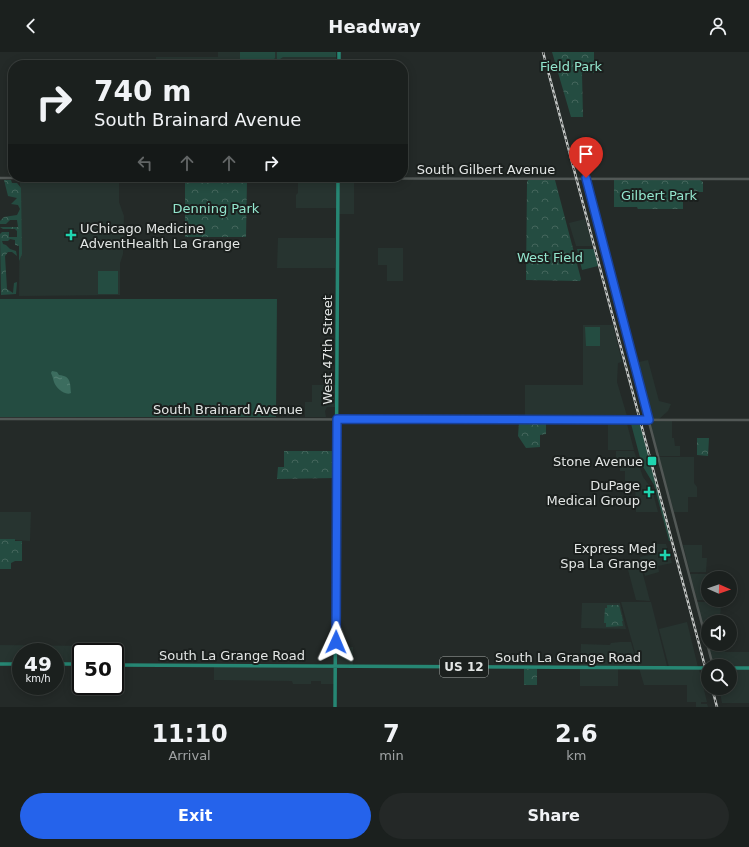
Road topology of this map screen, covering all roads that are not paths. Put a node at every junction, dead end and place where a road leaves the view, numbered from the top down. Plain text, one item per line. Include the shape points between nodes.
1 (408, 178) edge
2 (586, 178) junction
3 (749, 179) edge
4 (338, 182) edge
5 (0, 419) edge
6 (337, 419) junction
7 (649, 420) junction
8 (749, 420) edge
9 (711, 659) edge
10 (0, 664) edge
11 (12, 664) edge
12 (124, 665) edge
13 (336, 666) junction
14 (701, 668) edge
15 (737, 668) edge
16 (749, 668) edge
17 (335, 707) edge

1 - 2 street, South Gilbert Avenue
2 - 3 street, South Gilbert Avenue
2 - 7 street
4 - 6 main road, West 47th Street
5 - 6 street, South Brainard Avenue
6 - 7 street, South Brainard Avenue
6 - 13 main road, West 47th Street
7 - 8 street, South Brainard Avenue
7 - 9 street
10 - 11 main road
12 - 13 main road, South La Grange Road / US 12
13 - 14 main road, South La Grange Road / US 12
13 - 17 main road, West 47th Street
15 - 16 main road

